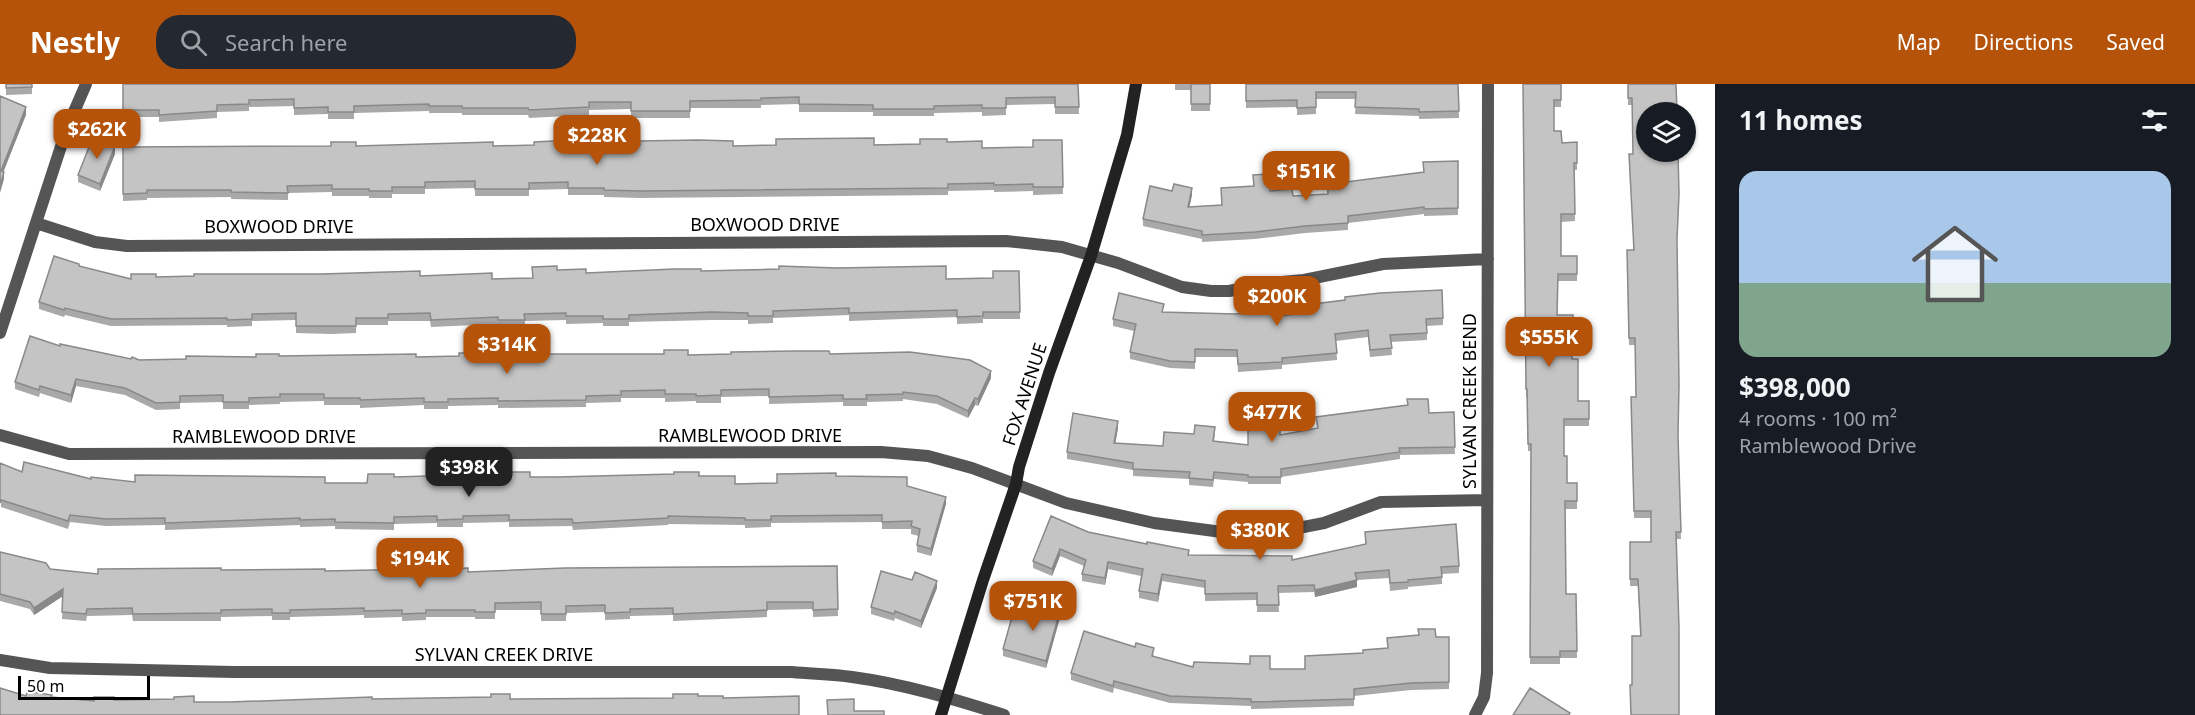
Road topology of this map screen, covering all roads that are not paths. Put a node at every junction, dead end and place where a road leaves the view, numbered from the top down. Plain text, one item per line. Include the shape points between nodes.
1 (86, 84) edge
2 (1136, 84) edge
3 (1488, 84) edge
4 (36, 223) junction
5 (1091, 256) junction
6 (1488, 259) junction
7 (0, 333) edge
8 (0, 435) edge
9 (1016, 484) junction
10 (1487, 500) junction
11 (0, 660) edge
12 (947, 697) junction
13 (941, 715) edge
14 (1004, 715) edge
15 (1475, 715) edge

1 - 4 street
2 - 5 main road, FOX AVENUE via 1127,135
3 - 6 street, SYLVAN CREEK BEND
4 - 5 street, BOXWOOD DRIVE via 95,242 127,246 1006,241 1062,247
4 - 7 street
5 - 6 street, BOXWOOD DRIVE via 1174,284 1212,291 1304,280 1383,264
5 - 9 main road, FOX AVENUE via 1049,373
6 - 10 street, SYLVAN CREEK BEND
8 - 9 street, RAMBLEWOOD DRIVE via 69,454 881,452 928,456
9 - 10 street, RAMBLEWOOD DRIVE via 1066,503 1154,523 1256,534 1324,523 1381,502
9 - 12 main road, FOX AVENUE
10 - 15 street, SYLVAN CREEK BEND via 1487,673 1484,697
11 - 12 street, SYLVAN CREEK DRIVE via 50,668 234,672 792,672 850,676
12 - 13 main road, FOX AVENUE
12 - 14 street, SYLVAN CREEK DRIVE

